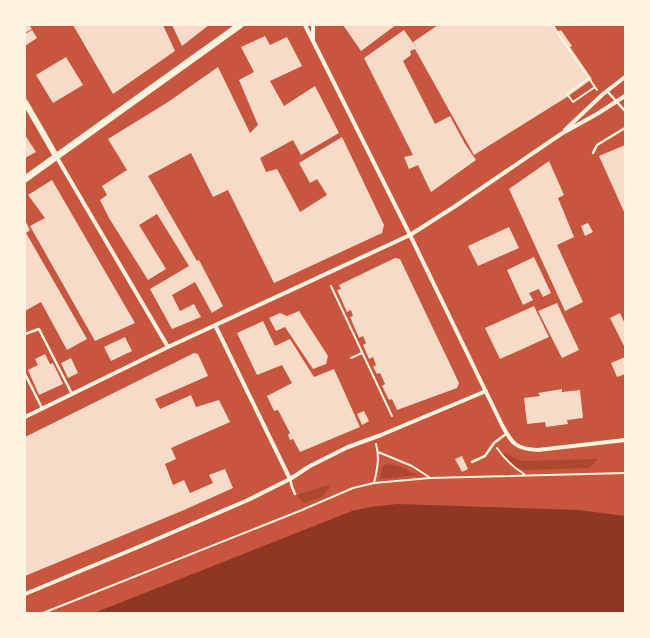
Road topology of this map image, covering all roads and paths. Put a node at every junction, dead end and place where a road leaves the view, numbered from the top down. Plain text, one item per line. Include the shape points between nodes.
1 (240, 25) edge
2 (305, 25) edge
3 (313, 25) edge
4 (552, 25) edge
5 (314, 42) junction
6 (625, 77) edge
7 (589, 78) junction
8 (595, 87) junction
9 (597, 91) dead end
10 (607, 91) junction
11 (625, 96) edge
12 (617, 101) junction
13 (25, 102) edge
14 (625, 111) edge
15 (625, 128) edge
16 (560, 134) junction
17 (593, 153) dead end
18 (56, 156) junction
19 (25, 179) edge
20 (410, 234) junction
21 (331, 286) dead end
22 (215, 325) junction
23 (25, 334) edge
24 (168, 347) junction
25 (362, 352) junction
26 (351, 358) dead end
27 (25, 374) edge
28 (486, 391) junction
29 (72, 394) junction
30 (42, 409) junction
31 (392, 416) dead end
32 (25, 417) edge
33 (506, 434) junction
34 (374, 438) junction
35 (625, 440) edge
36 (497, 448) dead end
37 (378, 452) junction
38 (472, 462) dead end
39 (625, 473) edge
40 (525, 475) junction
41 (430, 478) junction
42 (290, 479) junction
43 (374, 483) junction
44 (295, 494) dead end
45 (25, 594) edge
46 (43, 613) edge

1 - 18 main road
2 - 5 street
3 - 5 street
4 - 7 path
5 - 20 street
6 - 10 street
7 - 8 path
7 - 8 path via 567,94 573,102
8 - 9 path
10 - 12 lane
10 - 16 street
11 - 12 street
12 - 14 lane
12 - 16 street
13 - 18 street
15 - 17 lane via 597,145
16 - 20 street
18 - 19 main road
18 - 24 street
20 - 22 street
20 - 28 street
21 - 25 path
22 - 24 street
22 - 42 street
23 - 29 lane via 39,329
24 - 29 street
25 - 26 path
25 - 31 path
27 - 30 lane
28 - 33 street
28 - 34 street
29 - 30 street
30 - 32 street
33 - 35 street via 518,447 526,450
33 - 38 lane via 494,443 485,456
34 - 37 path
34 - 42 street via 348,446
36 - 40 path via 509,464
37 - 41 path via 412,466
37 - 43 path
39 - 40 path
40 - 41 path
41 - 43 path
42 - 44 lane
42 - 45 street via 248,500
43 - 46 path via 353,488

